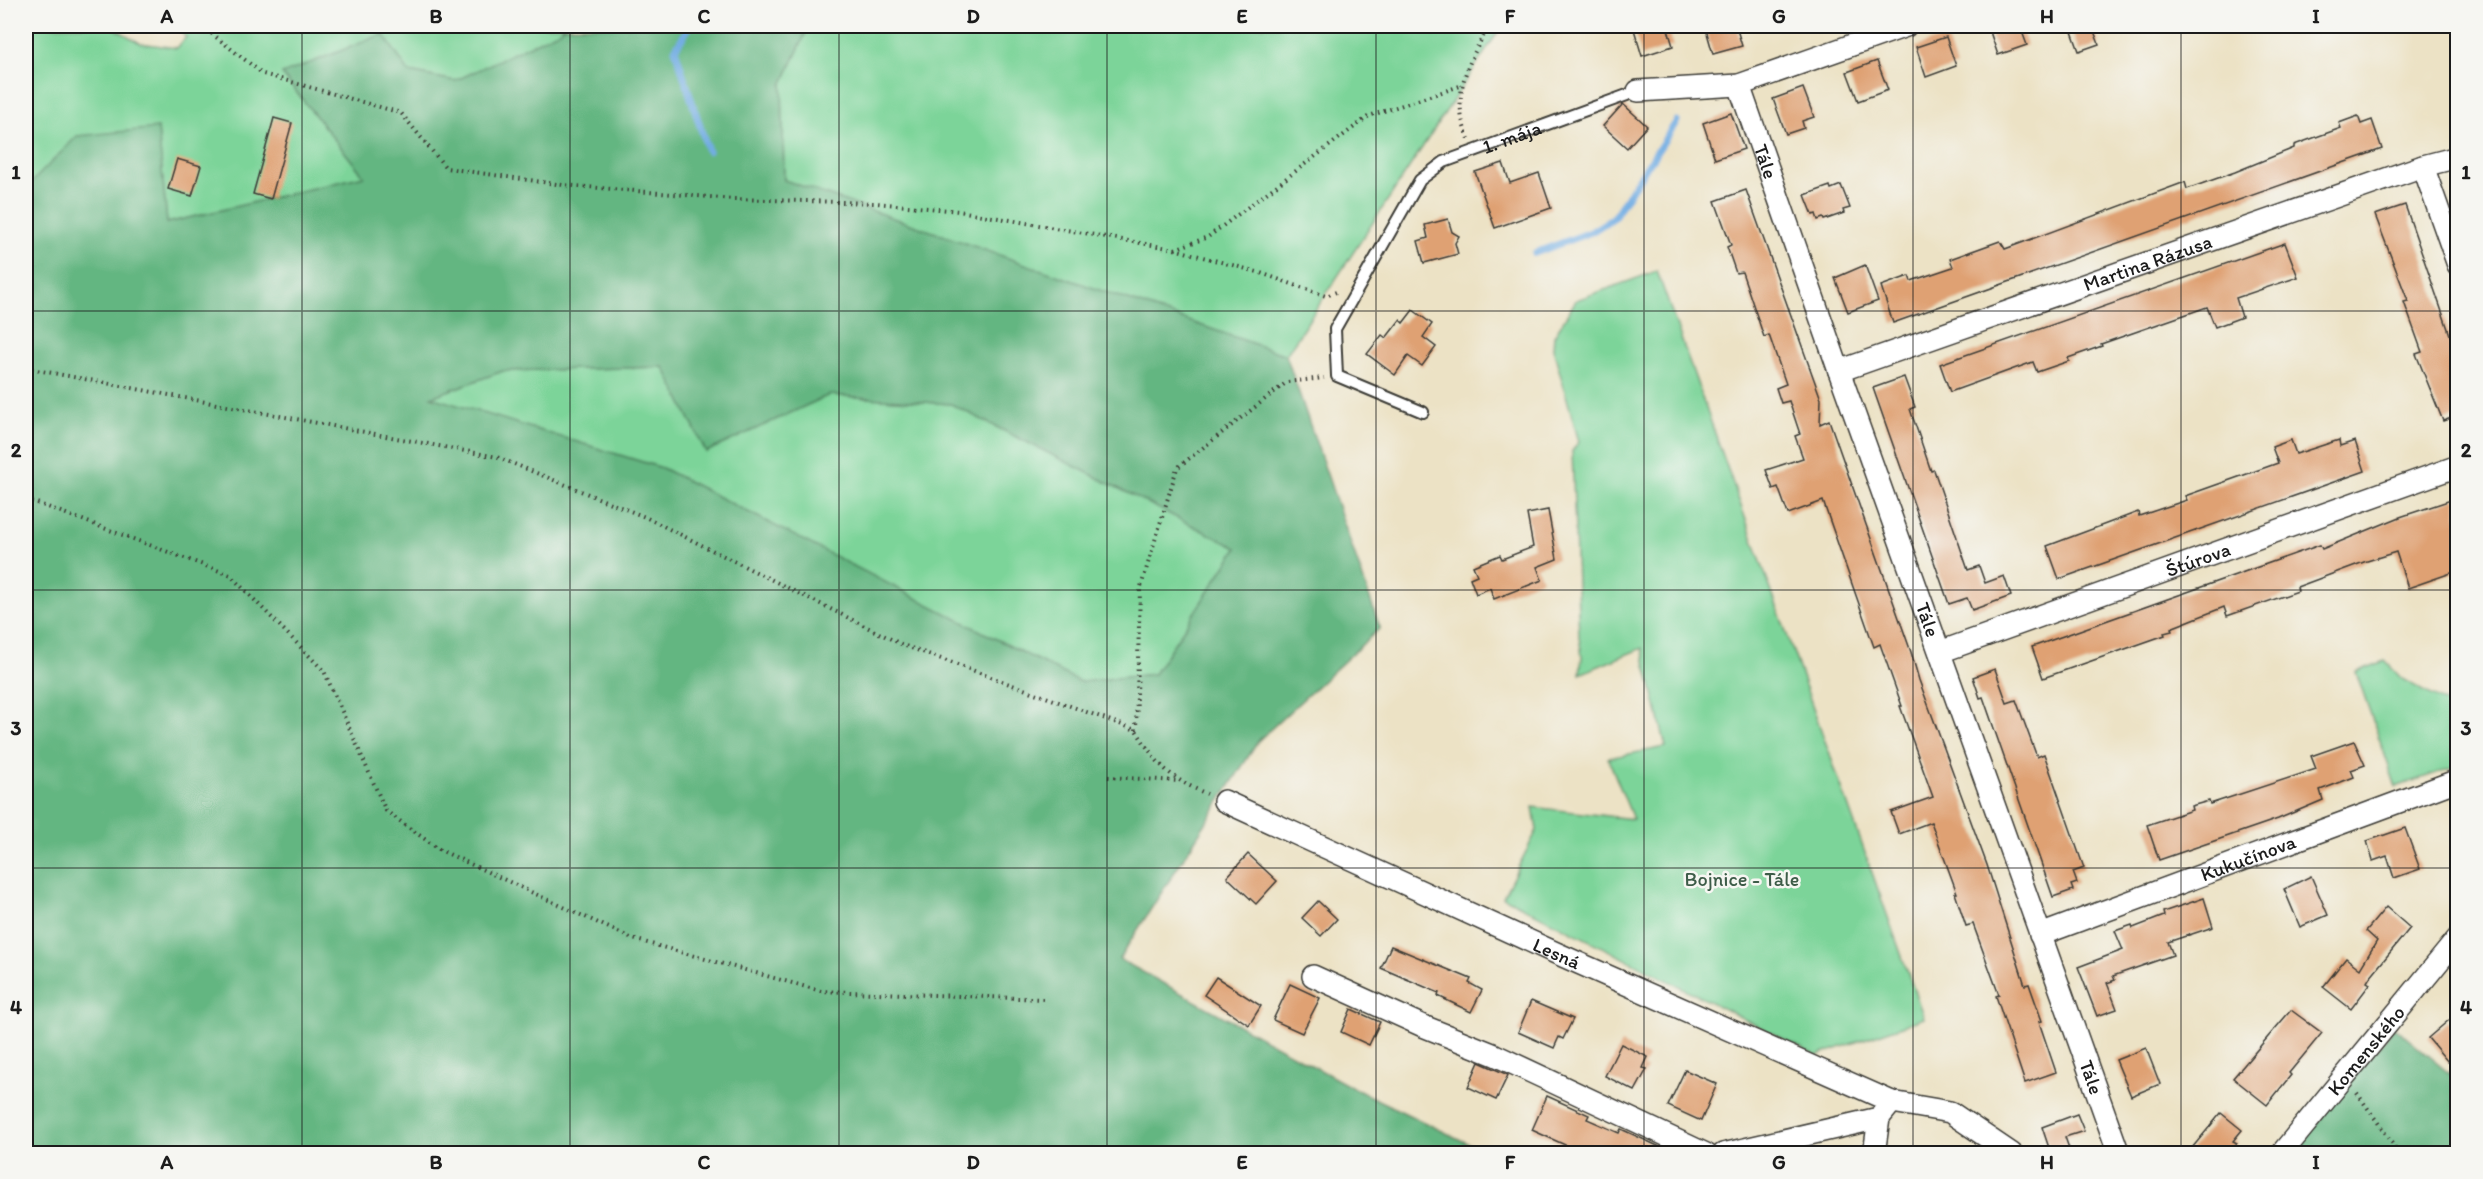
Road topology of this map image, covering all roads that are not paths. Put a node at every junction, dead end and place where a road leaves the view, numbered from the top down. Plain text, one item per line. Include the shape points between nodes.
1 (1906, 26) edge
2 (1739, 85) junction
3 (1638, 90) joint
4 (2457, 157) edge
5 (2423, 166) junction
6 (2457, 265) edge
7 (1839, 371) junction
8 (1423, 412) dead end
9 (2457, 466) edge
10 (1941, 652) junction
11 (2457, 780) edge
12 (1224, 801) road end
13 (2040, 935) junction
14 (2455, 947) edge
15 (1313, 976) dead end
16 (1886, 1110) junction
17 (1706, 1154) edge
18 (1723, 1154) edge
19 (1874, 1154) edge
20 (2012, 1154) edge
21 (2119, 1154) edge
22 (2281, 1154) edge

1 - 2 street, 1. mája
2 - 3 street, 1. mája
2 - 7 street, Tále
3 - 8 lane, 1. mája via 1444,162 1420,180 1335,329 1337,376
4 - 5 street, Martina Rázusa
5 - 6 street
5 - 7 street, Martina Rázusa
7 - 10 street, Tále
9 - 10 street, Štúrova
10 - 13 street, Tále
11 - 13 street, Kukučínova
12 - 16 street, Lesná
13 - 21 street, Tále
14 - 22 street, Komenského
15 - 17 street via 1495,1055
16 - 18 street, Lesná
16 - 19 street
16 - 20 street, Lesná via 1950,1112

